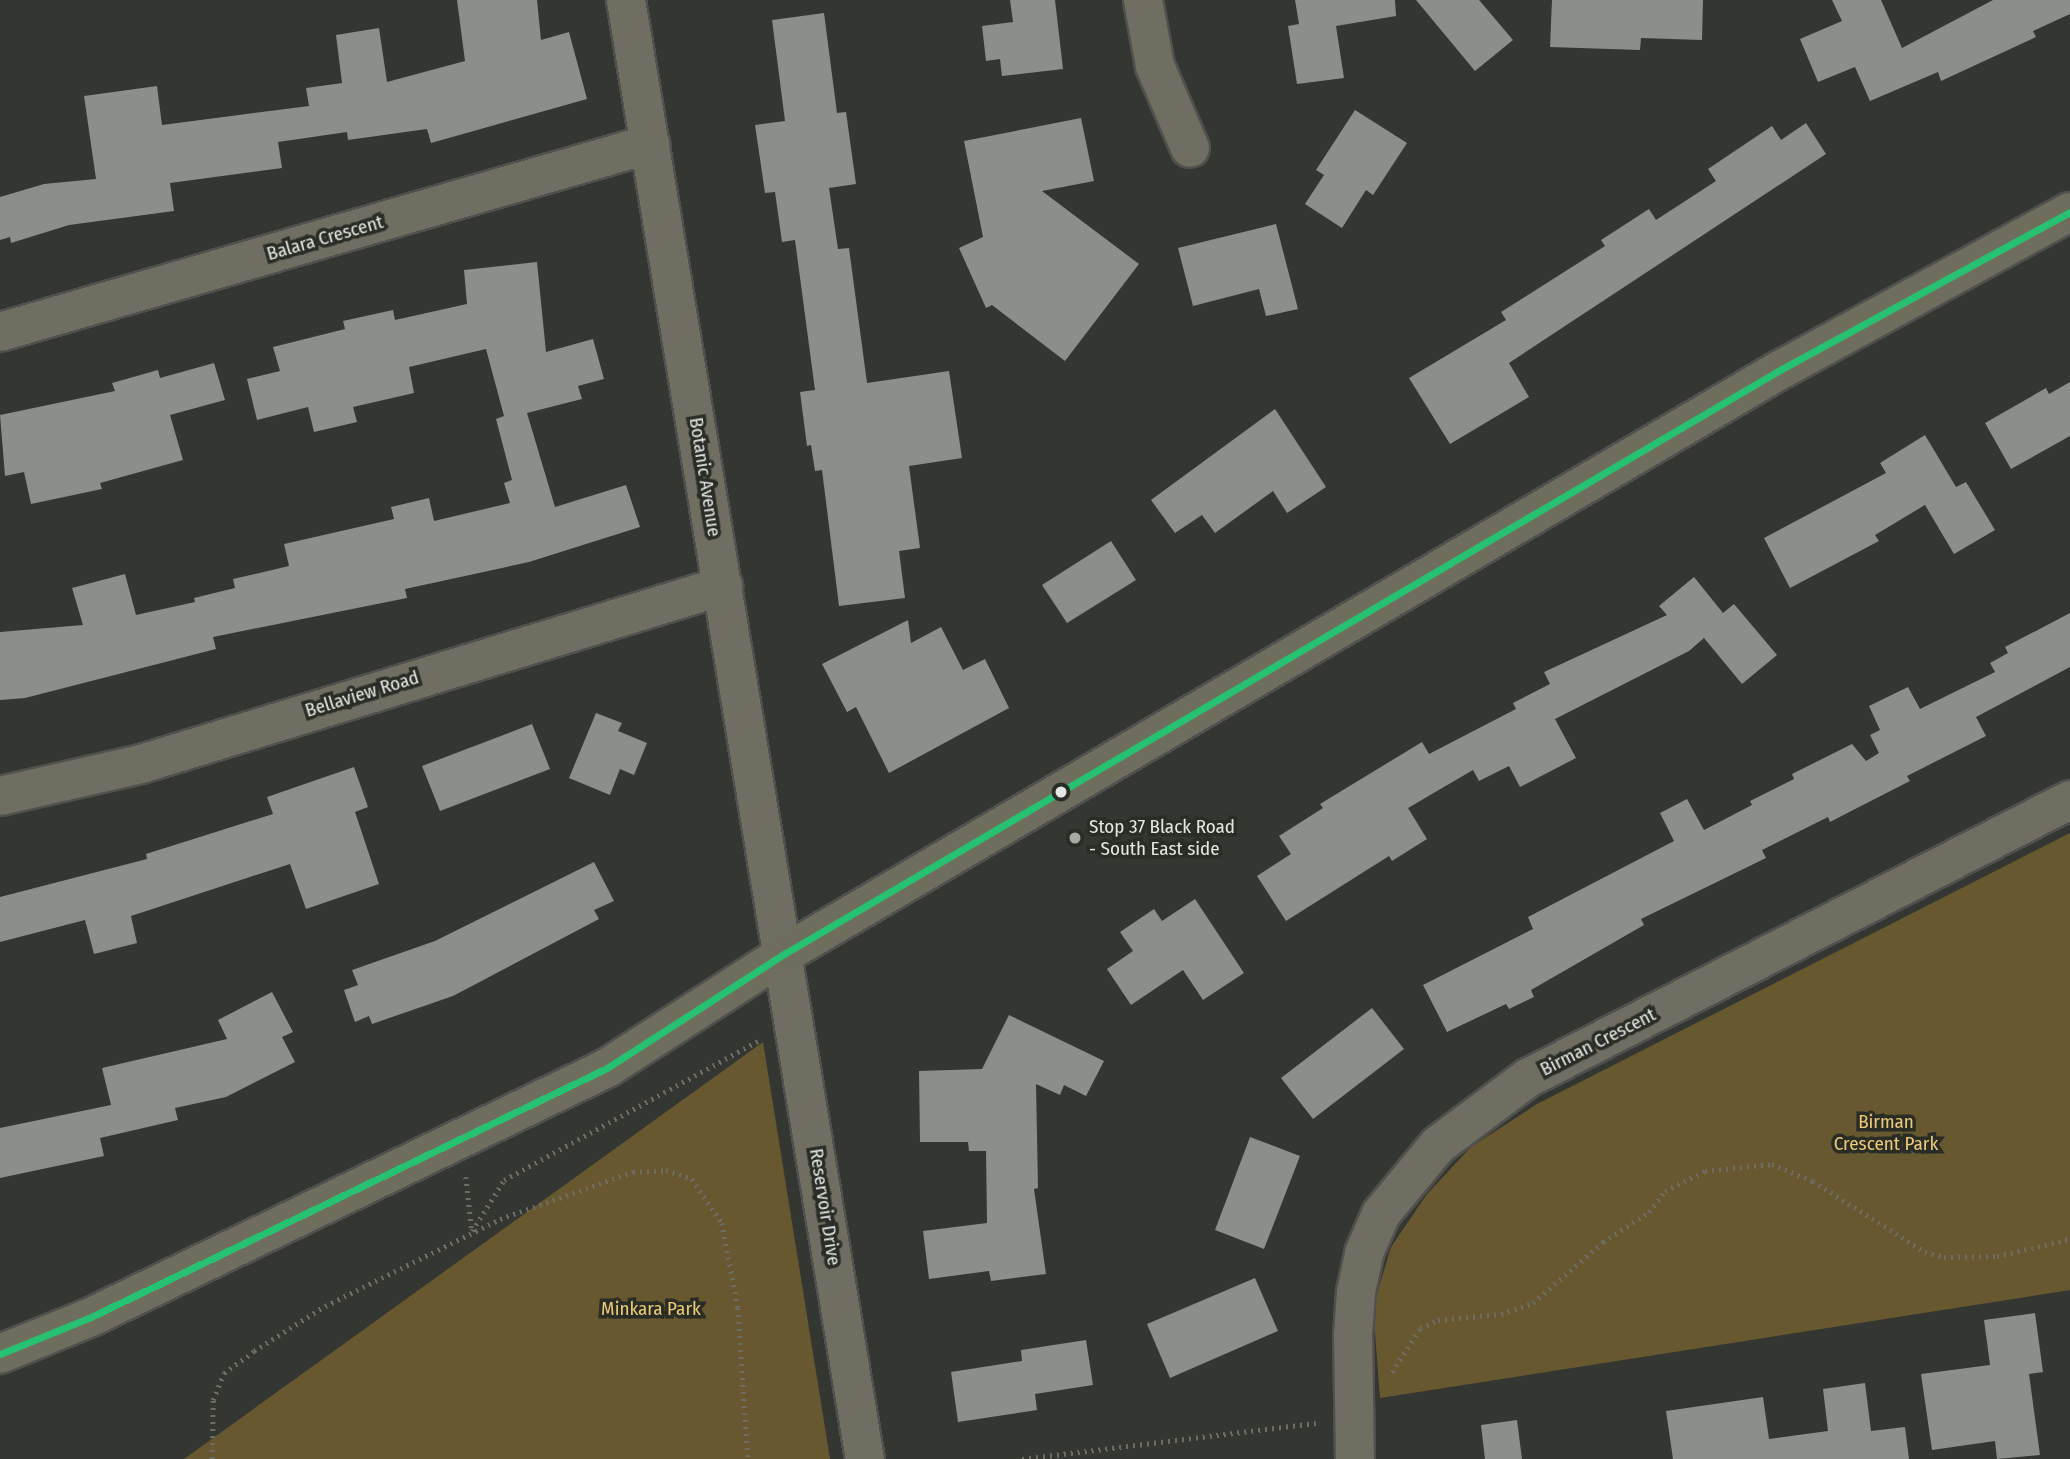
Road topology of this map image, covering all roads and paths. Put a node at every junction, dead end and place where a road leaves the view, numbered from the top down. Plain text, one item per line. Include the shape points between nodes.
1 (626, 0) edge
2 (1143, 0) edge
3 (650, 144) junction
4 (1190, 148) dead end
5 (2070, 212) edge
6 (0, 332) edge
7 (723, 586) junction
8 (0, 796) edge
9 (2070, 800) edge
10 (784, 954) junction
11 (795, 1021) junction
12 (465, 1169) dead end
13 (472, 1232) junction
14 (2070, 1239) edge
15 (0, 1354) edge
16 (1354, 1418) junction
17 (212, 1459) edge
18 (748, 1459) edge
19 (865, 1459) edge
20 (1022, 1459) edge
21 (1355, 1459) edge

1 - 3 street, Botanic Avenue
2 - 4 street via 1155,66
3 - 6 street, Balara Crescent
3 - 7 street, Botanic Avenue
5 - 10 main road via 1780,370
7 - 8 street, Bellaview Road via 141,764
7 - 10 street, Botanic Avenue
9 - 16 street, Birman Crescent via 1528,1078 1447,1136 1381,1214 1364,1254 1356,1292
10 - 11 street, Reservoir Drive
10 - 15 main road via 607,1068 91,1318
11 - 13 path via 504,1181
11 - 19 street, Reservoir Drive
12 - 13 path
13 - 17 path via 325,1306 224,1373 213,1400
13 - 18 path via 633,1172 666,1170 692,1179 722,1223 738,1308
14 - 16 path via 1997,1256 1944,1257 1926,1252 1813,1181 1772,1164 1705,1171 1665,1191 1649,1212 1603,1242 1533,1303 1501,1314 1438,1321 1420,1328 1376,1405
16 - 20 path
16 - 21 street, Birman Crescent

